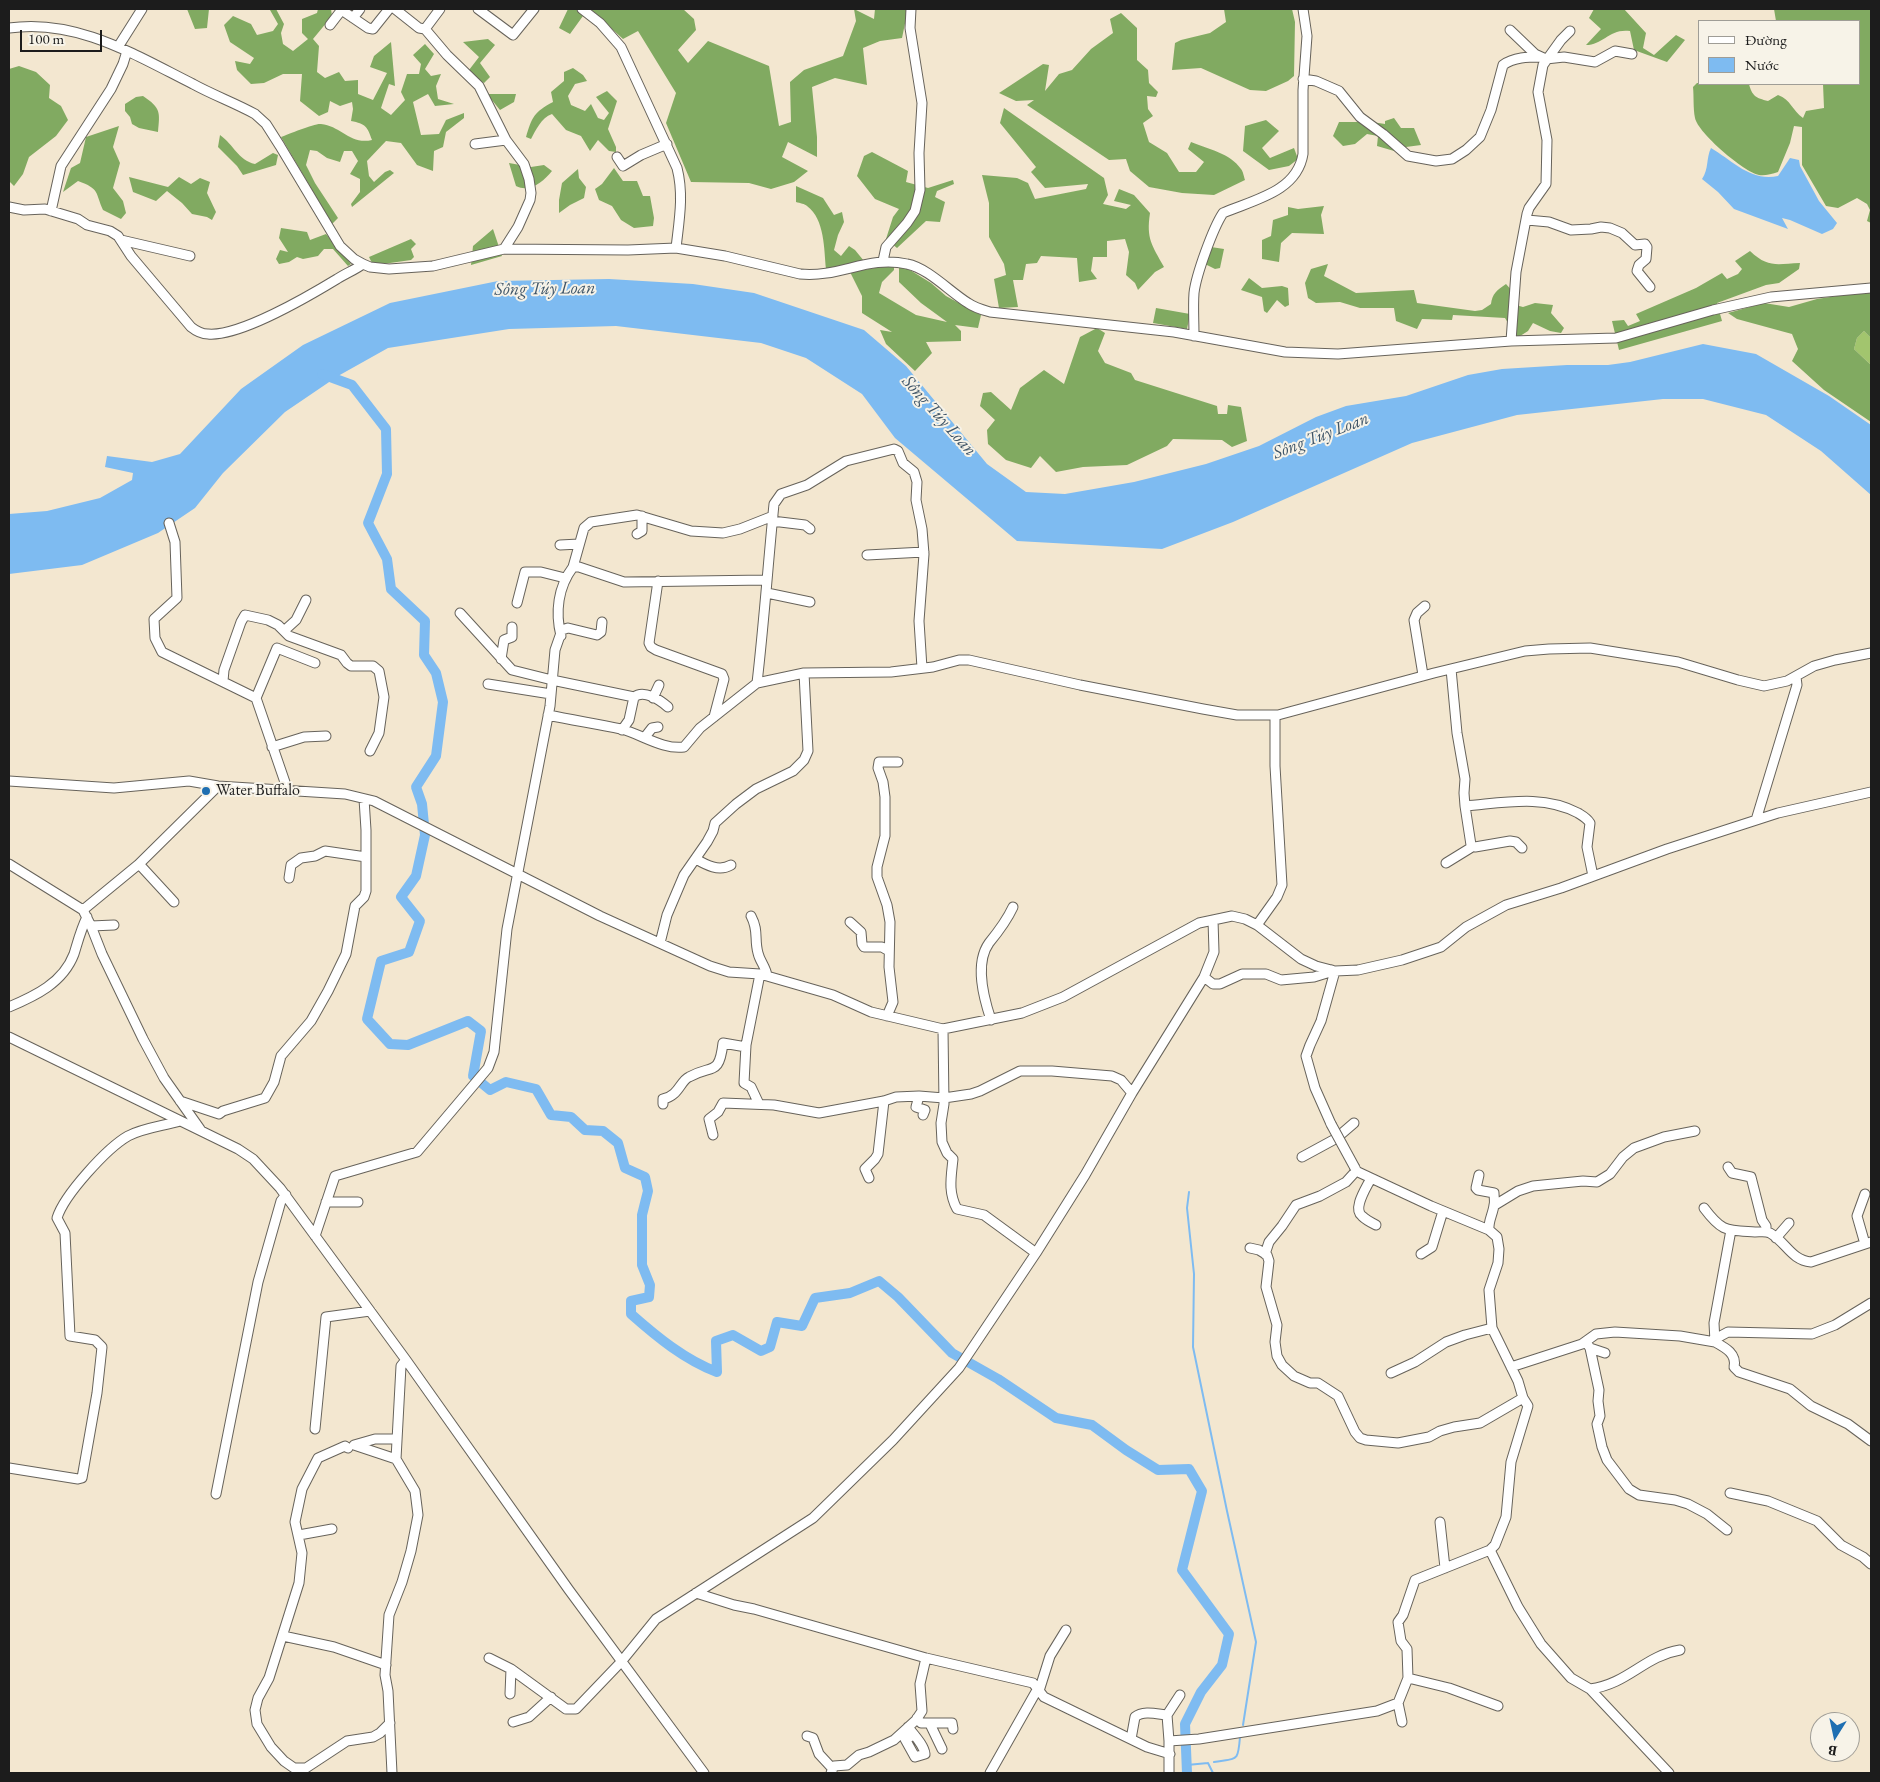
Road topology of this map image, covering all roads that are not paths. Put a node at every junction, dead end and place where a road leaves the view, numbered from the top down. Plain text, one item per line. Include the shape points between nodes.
1 (142, 9) edge
2 (360, 9) edge
3 (389, 9) edge
4 (395, 9) edge
5 (440, 9) edge
6 (478, 9) edge
7 (534, 9) edge
8 (582, 9) edge
9 (912, 9) edge
10 (1303, 9) edge
11 (354, 18) junction
12 (330, 25) dead end
13 (9, 28) edge
14 (425, 29) junction
15 (1510, 30) dead end
16 (1570, 31) dead end
17 (118, 47) junction
18 (127, 51) junction
19 (1632, 54) dead end
20 (1544, 58) junction
21 (1303, 79) junction
22 (506, 140) junction
23 (475, 144) dead end
24 (667, 144) junction
25 (617, 157) dead end
26 (9, 207) edge
27 (51, 210) junction
28 (1527, 220) junction
29 (121, 240) junction
30 (504, 248) junction
31 (676, 248) junction
32 (190, 256) dead end
33 (883, 261) junction
34 (363, 264) junction
35 (1650, 287) dead end
36 (1871, 288) edge
37 (1194, 336) junction
38 (1511, 341) junction
39 (642, 516) junction
40 (773, 519) junction
41 (169, 523) dead end
42 (810, 529) dead end
43 (637, 534) dead end
44 (579, 544) junction
45 (560, 545) dead end
46 (924, 552) junction
47 (867, 554) dead end
48 (572, 567) junction
49 (564, 578) junction
50 (766, 580) junction
51 (658, 581) junction
52 (767, 594) junction
53 (306, 600) dead end
54 (810, 602) dead end
55 (517, 603) dead end
56 (1425, 606) dead end
57 (460, 612) dead end
58 (602, 622) dead end
59 (512, 626) dead end
60 (285, 630) junction
61 (561, 636) junction
62 (1871, 653) edge
63 (501, 659) junction
64 (315, 663) dead end
65 (922, 668) junction
66 (1451, 668) junction
67 (804, 673) junction
68 (1423, 675) junction
69 (1796, 677) junction
70 (552, 680) junction
71 (223, 681) junction
72 (757, 683) junction
73 (488, 684) dead end
74 (659, 685) dead end
75 (551, 694) junction
76 (634, 697) junction
77 (256, 698) junction
78 (654, 698) junction
79 (668, 707) dead end
80 (1275, 715) junction
81 (548, 716) junction
82 (714, 718) junction
83 (658, 727) dead end
84 (622, 730) junction
85 (326, 736) dead end
86 (645, 737) junction
87 (272, 747) junction
88 (370, 751) dead end
89 (898, 762) dead end
90 (9, 781) edge
91 (218, 786) junction
92 (288, 791) junction
93 (1871, 792) edge
94 (364, 799) junction
95 (1465, 806) junction
96 (1756, 820) junction
97 (1472, 847) junction
98 (1522, 848) dead end
99 (366, 857) junction
100 (696, 859) junction
101 (1446, 863) dead end
102 (9, 864) edge
103 (139, 864) junction
104 (730, 865) dead end
105 (518, 873) junction
106 (1594, 876) junction
107 (289, 878) dead end
108 (174, 902) dead end
109 (1013, 907) dead end
110 (85, 913) junction
111 (751, 916) dead end
112 (1213, 920) junction
113 (850, 922) dead end
114 (1257, 924) junction
115 (114, 925) dead end
116 (91, 926) junction
117 (660, 943) junction
118 (889, 951) junction
119 (1333, 970) junction
120 (764, 975) junction
121 (1204, 977) junction
122 (9, 1007) edge
123 (887, 1016) junction
124 (992, 1020) junction
125 (943, 1029) junction
126 (9, 1037) edge
127 (746, 1047) junction
128 (1132, 1093) junction
129 (919, 1096) junction
130 (944, 1098) junction
131 (180, 1101) junction
132 (884, 1101) junction
133 (663, 1104) dead end
134 (759, 1104) junction
135 (923, 1115) dead end
136 (180, 1121) junction
137 (1354, 1123) dead end
138 (202, 1131) junction
139 (1695, 1131) dead end
140 (713, 1135) dead end
141 (1302, 1157) dead end
142 (1728, 1167) dead end
143 (1356, 1170) junction
144 (1479, 1175) dead end
145 (869, 1178) dead end
146 (1371, 1178) junction
147 (1488, 1185) dead end
148 (1480, 1191) junction
149 (1866, 1194) dead end
150 (286, 1195) junction
151 (326, 1202) junction
152 (358, 1202) dead end
153 (1494, 1205) junction
154 (1704, 1208) dead end
155 (1443, 1211) junction
156 (1789, 1223) dead end
157 (1376, 1226) dead end
158 (1489, 1230) junction
159 (1731, 1230) junction
160 (1766, 1232) junction
161 (315, 1236) junction
162 (1776, 1238) junction
163 (1868, 1243) edge
164 (1250, 1248) dead end
165 (1036, 1254) junction
166 (1265, 1254) junction
167 (1421, 1254) dead end
168 (1871, 1303) edge
169 (370, 1311) junction
170 (1492, 1328) junction
171 (1715, 1342) junction
172 (1588, 1345) junction
173 (1605, 1353) dead end
174 (406, 1360) junction
175 (1511, 1367) junction
176 (1391, 1374) dead end
177 (1523, 1398) junction
178 (315, 1428) dead end
179 (398, 1438) junction
180 (1871, 1441) edge
181 (351, 1450) junction
182 (396, 1459) junction
183 (9, 1468) edge
184 (1730, 1493) dead end
185 (216, 1494) dead end
186 (1440, 1522) dead end
187 (332, 1529) dead end
188 (1727, 1530) dead end
189 (299, 1535) junction
190 (1490, 1550) junction
191 (1871, 1564) edge
192 (1445, 1568) junction
193 (696, 1593) junction
194 (1066, 1630) dead end
195 (283, 1636) junction
196 (1680, 1650) dead end
197 (489, 1658) dead end
198 (926, 1658) junction
199 (621, 1662) junction
200 (386, 1665) junction
201 (511, 1669) junction
202 (1408, 1678) junction
203 (1590, 1689) junction
204 (1038, 1690) junction
205 (510, 1694) dead end
206 (1180, 1695) dead end
207 (551, 1697) junction
208 (1398, 1703) junction
209 (1498, 1706) dead end
210 (1168, 1715) junction
211 (917, 1718) junction
212 (390, 1722) junction
213 (513, 1722) dead end
214 (1402, 1722) dead end
215 (930, 1724) junction
216 (953, 1729) dead end
217 (807, 1736) dead end
218 (1131, 1739) junction
219 (1170, 1741) junction
220 (942, 1749) dead end
221 (1170, 1754) junction
222 (832, 1771) edge
223 (392, 1773) edge
224 (704, 1773) edge
225 (990, 1773) edge
226 (1169, 1773) edge
227 (1669, 1773) edge

1 - 17 street
2 - 11 street
3 - 11 street via 373,29
4 - 14 street
5 - 14 street
6 - 7 street via 513,35
8 - 24 street via 600,23 621,47
9 - 33 street via 910,28 922,103 920,190 915,211 886,247
10 - 21 street via 1307,36
11 - 12 street via 341,11
13 - 17 street via 37,26 76,31
14 - 22 street via 479,86
15 - 20 street via 1535,54
16 - 20 street
17 - 18 street
18 - 27 street via 111,89 61,166
18 - 34 street via 245,108 261,119 340,246
19 - 20 street via 1615,51 1596,62
20 - 21 street via 1524,58 1503,65 1480,137 1452,159 1436,161 1408,156 1360,116 1339,92 1316,81
20 - 28 street via 1538,92 1547,140 1546,184 1529,208
21 - 37 street via 1302,162 1285,184 1223,213 1212,235 1195,291
22 - 23 street
22 - 30 street via 524,164 531,193 518,227
24 - 25 street via 623,166
24 - 31 street via 681,181
26 - 27 street
27 - 29 street via 110,231
28 - 35 street via 1549,222 1571,230 1610,228 1622,233 1635,245 1645,244 1648,247 1646,259 1637,271
28 - 38 street via 1516,272
29 - 32 street
29 - 34 street via 191,326 209,334 260,320
30 - 31 street
30 - 34 street via 434,266 388,269
31 - 33 street via 809,275
33 - 37 street via 910,264 969,304 990,312
36 - 38 street via 1772,297 1616,338
37 - 38 street via 1285,352 1338,354
39 - 40 street via 707,533 723,533
39 - 43 street via 642,531
39 - 44 street via 588,523
40 - 42 street via 807,525
40 - 46 street via 774,504 781,494 806,485 846,461 897,450 903,463 917,476 917,507
40 - 50 street
41 - 71 street via 175,542 177,598 154,619 155,638 162,652
44 - 45 street
44 - 48 street
46 - 47 street
46 - 65 street via 919,622
48 - 49 street
48 - 51 street via 624,582
49 - 55 street via 525,572
49 - 61 street via 557,616
50 - 51 street
50 - 52 street
51 - 82 street via 649,643 656,650 722,674 724,679
52 - 54 street
52 - 72 street
53 - 60 street via 296,620
56 - 68 street via 1414,620
57 - 63 street
58 - 61 street via 597,635 568,628 562,630
59 - 63 street via 512,637 504,640
60 - 71 street via 268,620 245,615 224,670
60 - 88 street via 289,636 341,655 351,666 378,668 384,697 380,732
61 - 70 street via 555,650
62 - 69 street via 1814,666
63 - 70 street via 512,670
64 - 77 street via 277,648
65 - 67 street via 891,672
65 - 80 street via 969,660 1237,715
66 - 68 street
66 - 69 street via 1525,651 1590,648 1678,662 1764,686
66 - 95 street via 1465,779
67 - 72 street
67 - 100 street via 808,751 804,760 794,771 756,789 715,823
68 - 80 street
69 - 96 street via 1797,685
70 - 75 street
70 - 76 street
71 - 77 street
72 - 82 street
73 - 75 street
74 - 78 street
75 - 81 street
76 - 78 street via 640,693
76 - 84 street
77 - 87 street
78 - 79 street
80 - 114 street via 1282,885
81 - 84 street
81 - 105 street
82 - 86 street via 700,728 684,747 662,744
83 - 86 street via 652,728
84 - 86 street
85 - 87 street via 304,737
87 - 92 street
89 - 118 street via 879,762 878,768 883,782 885,836 877,877 890,922
90 - 91 street via 114,788 189,781
91 - 92 street
91 - 103 street
92 - 94 street via 344,794
93 - 96 street
94 - 99 street
94 - 105 street via 406,816
95 - 97 street
95 - 106 street via 1528,800 1567,807 1590,823 1587,847
96 - 106 street
97 - 98 street via 1510,841
97 - 101 street
99 - 107 street via 325,850 315,856 301,858 292,865
99 - 131 street via 366,891 355,906 346,954 311,1021 281,1056 274,1082 265,1098 219,1114
100 - 104 street via 715,868
100 - 117 street via 684,875 667,915
102 - 110 street
103 - 108 street
103 - 110 street
105 - 117 street
105 - 151 street via 504,945 494,1052 488,1068 417,1152 335,1176
106 - 119 street via 1506,905 1466,927 1441,947 1358,970
109 - 124 street via 985,950 981,980
110 - 116 street
110 - 122 street via 68,966 39,994
111 - 120 street via 756,928 758,954 766,967
112 - 114 street via 1232,916
112 - 121 street via 1214,952
112 - 124 street via 1189,928 1063,997 1022,1013
113 - 118 street via 861,932 864,947 882,947
114 - 119 street via 1301,959
115 - 116 street
116 - 131 street via 143,1039
117 - 120 street via 729,972
118 - 123 street via 893,1002
119 - 121 street via 1327,974 1281,980 1266,974 1242,974 1220,984 1213,984
119 - 143 street, bridge via 1321,1021 1306,1056 1315,1088
120 - 123 street via 833,995
120 - 127 street
121 - 128 street
123 - 125 street
124 - 125 street
125 - 130 street
126 - 136 street
127 - 133 street via 723,1043 721,1060 715,1068 687,1077 674,1094 663,1100
127 - 134 street via 744,1083 751,1087
128 - 130 street via 1121,1080 1112,1076 1020,1071 980,1091
128 - 165 street
129 - 130 street
129 - 132 street
129 - 135 street via 916,1107 925,1110
130 - 165 street via 942,1142 952,1159 950,1191 957,1209 984,1214
131 - 138 street
132 - 134 street via 820,1113
132 - 145 street via 878,1154 865,1169
134 - 140 street via 723,1102 709,1119
136 - 138 street
136 - 183 street via 138,1132 110,1149 59,1211 58,1218 65,1233 70,1336 95,1340 102,1347 82,1478
137 - 141 street via 1338,1137
138 - 150 street via 253,1159
139 - 153 street via 1664,1137 1634,1148 1610,1174 1597,1182 1533,1186
142 - 160 street via 1732,1174 1751,1177
143 - 146 street
143 - 166 street via 1346,1182 1296,1205 1269,1242
144 - 148 street via 1476,1188
146 - 155 street
146 - 157 street via 1358,1211
147 - 148 street via 1485,1184
148 - 153 street via 1494,1193
149 - 163 street via 1857,1216
150 - 161 street
150 - 185 street via 281,1201 258,1282
151 - 152 street
151 - 161 street
153 - 158 street
154 - 159 street via 1720,1227
155 - 158 street
155 - 167 street via 1432,1247
156 - 162 street
158 - 170 street via 1497,1237 1499,1248 1498,1263 1489,1290
159 - 160 street
159 - 171 street via 1714,1323
160 - 162 street
161 - 169 street
162 - 163 street via 1793,1256 1811,1262
164 - 166 street
165 - 193 street via 959,1368 893,1440 813,1518
166 - 177 street via 1269,1261 1266,1288 1277,1324 1277,1356 1294,1376 1318,1383 1338,1396 1360,1438 1398,1443 1420,1439 1454,1427 1480,1423
168 - 171 street via 1812,1334 1728,1332
169 - 174 street
169 - 178 street via 326,1317
170 - 175 street
170 - 176 street via 1446,1342
171 - 172 street via 1624,1332 1596,1334
171 - 180 street via 1733,1356 1734,1368 1739,1372 1790,1390
172 - 173 street
172 - 175 street
172 - 188 street via 1600,1390 1597,1424 1602,1447 1623,1482 1636,1494 1675,1500 1698,1509
174 - 179 street via 401,1366
174 - 199 street
175 - 177 street
177 - 190 street via 1528,1406 1511,1462 1508,1513
179 - 181 street via 375,1439
179 - 182 street
181 - 182 street
181 - 189 street via 345,1446 318,1458 298,1504 295,1522
182 - 200 street via 415,1491 418,1515 411,1551 389,1615
184 - 191 street via 1768,1502 1817,1521 1841,1545
186 - 192 street
187 - 189 street
189 - 195 street via 302,1569
190 - 192 street
190 - 203 street via 1518,1607 1541,1644 1571,1678
192 - 202 street via 1415,1580 1398,1622 1401,1641 1407,1649
193 - 198 street
193 - 199 street via 656,1619
194 - 204 street via 1050,1656
195 - 200 street via 334,1647
195 - 212 street via 255,1710 262,1733 284,1761 294,1768 306,1768 347,1741 373,1737
196 - 203 street via 1658,1656 1613,1684
197 - 201 street
198 - 204 street via 1033,1684
198 - 211 street via 920,1684 922,1711
199 - 207 street via 576,1709 566,1709
199 - 224 street
200 - 212 street
201 - 205 street
201 - 207 street
202 - 208 street
202 - 209 street via 1449,1688
203 - 227 street
204 - 218 street via 1044,1697
204 - 225 street
206 - 210 street
207 - 213 street via 529,1717
208 - 214 street
208 - 219 street via 1377,1711
210 - 218 street via 1134,1716
210 - 219 street
211 - 215 street via 921,1723
211 - 222 street via 894,1740
212 - 223 street
215 - 216 street via 952,1723
215 - 220 street
217 - 222 street via 813,1738 818,1754
218 - 221 street
219 - 221 street
221 - 226 street

